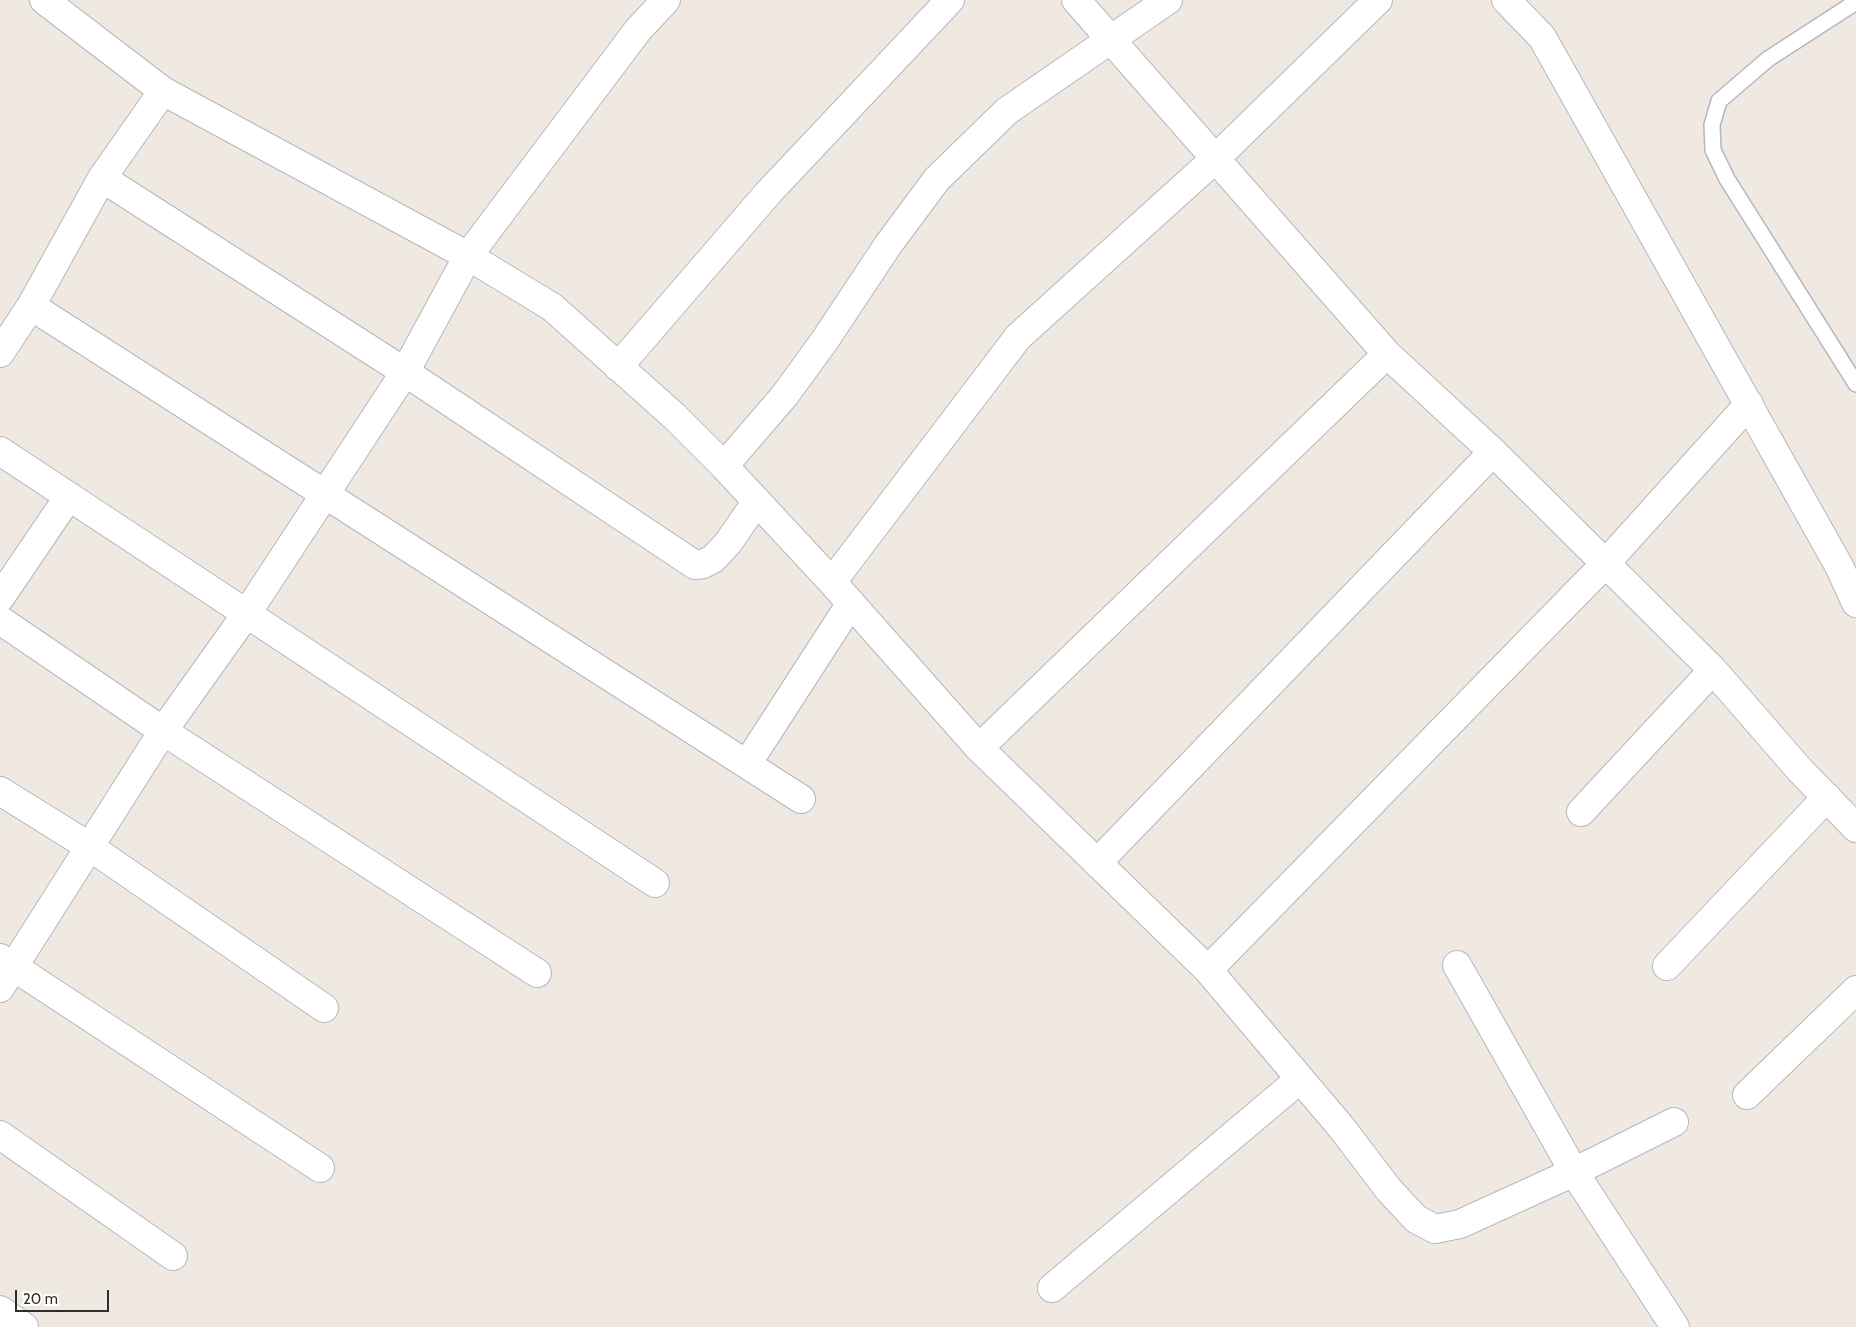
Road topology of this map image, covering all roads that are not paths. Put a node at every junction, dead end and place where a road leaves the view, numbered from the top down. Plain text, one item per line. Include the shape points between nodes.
1 (44, 0) edge
2 (666, 0) edge
3 (950, 0) edge
4 (1076, 0) edge
5 (1168, 0) edge
6 (1378, 0) edge
7 (1506, 0) edge
8 (1856, 2) edge
9 (1112, 40) junction
10 (163, 91) junction
11 (1216, 158) junction
12 (102, 178) junction
13 (468, 256) junction
14 (31, 306) junction
15 (0, 353) edge
16 (1387, 354) junction
17 (618, 367) junction
18 (405, 372) junction
19 (1856, 384) edge
20 (1749, 404) junction
21 (0, 452) edge
22 (1493, 452) junction
23 (724, 466) junction
24 (324, 494) junction
25 (69, 496) junction
26 (757, 501) junction
27 (1605, 564) junction
28 (832, 582) junction
29 (0, 598) edge
30 (851, 603) junction
31 (1856, 603) edge
32 (247, 613) junction
33 (0, 620) edge
34 (1712, 670) junction
35 (163, 731) junction
36 (979, 748) junction
37 (747, 764) junction
38 (0, 791) edge
39 (1827, 797) junction
40 (801, 799) dead end
41 (1580, 812) dead end
42 (1856, 828) edge
43 (90, 847) junction
44 (1097, 863) junction
45 (655, 883) dead end
46 (1457, 965) dead end
47 (1667, 966) dead end
48 (1208, 970) junction
49 (5, 971) edge
50 (537, 974) dead end
51 (1856, 990) edge
52 (324, 1008) dead end
53 (1300, 1079) junction
54 (1747, 1095) dead end
55 (1674, 1122) dead end
56 (0, 1135) edge
57 (320, 1168) dead end
58 (1574, 1172) junction
59 (173, 1256) dead end
60 (1052, 1288) dead end
61 (0, 1310) edge
62 (24, 1327) edge
63 (1675, 1327) edge

1 - 10 street
2 - 13 street via 638,30
3 - 17 street via 769,192
4 - 9 street
5 - 9 street
6 - 11 street
7 - 20 street via 1542,37
8 - 19 lane via 1768,59 1719,101 1712,125 1713,150 1727,179
9 - 11 street
9 - 23 street via 1007,111 937,179 888,244 785,395
10 - 12 street
10 - 13 street
11 - 16 street
11 - 28 street via 1018,337
12 - 14 street
12 - 18 street
13 - 17 street via 552,307
13 - 18 street
14 - 15 street
14 - 24 street
16 - 22 street
16 - 36 street
17 - 23 street
18 - 24 street
18 - 26 street via 694,564 713,559
20 - 27 street
20 - 31 street via 1839,566
21 - 25 street
22 - 27 street
22 - 44 street
23 - 26 street
24 - 32 street
24 - 37 street
25 - 29 street
25 - 32 street
26 - 28 street
27 - 34 street
27 - 48 street
28 - 30 street
30 - 36 street
30 - 37 street
32 - 35 street
32 - 45 street
33 - 35 street
34 - 39 street
34 - 41 street
35 - 43 street
35 - 50 street
36 - 44 street
37 - 40 street
38 - 43 street
39 - 42 street
39 - 47 street
43 - 49 street
43 - 52 street
44 - 48 street
46 - 58 street
48 - 53 street
49 - 57 street
51 - 54 street
53 - 58 street via 1389,1190 1416,1219 1435,1229 1460,1224
53 - 60 street
55 - 58 street
56 - 59 street
58 - 63 street
61 - 62 street

